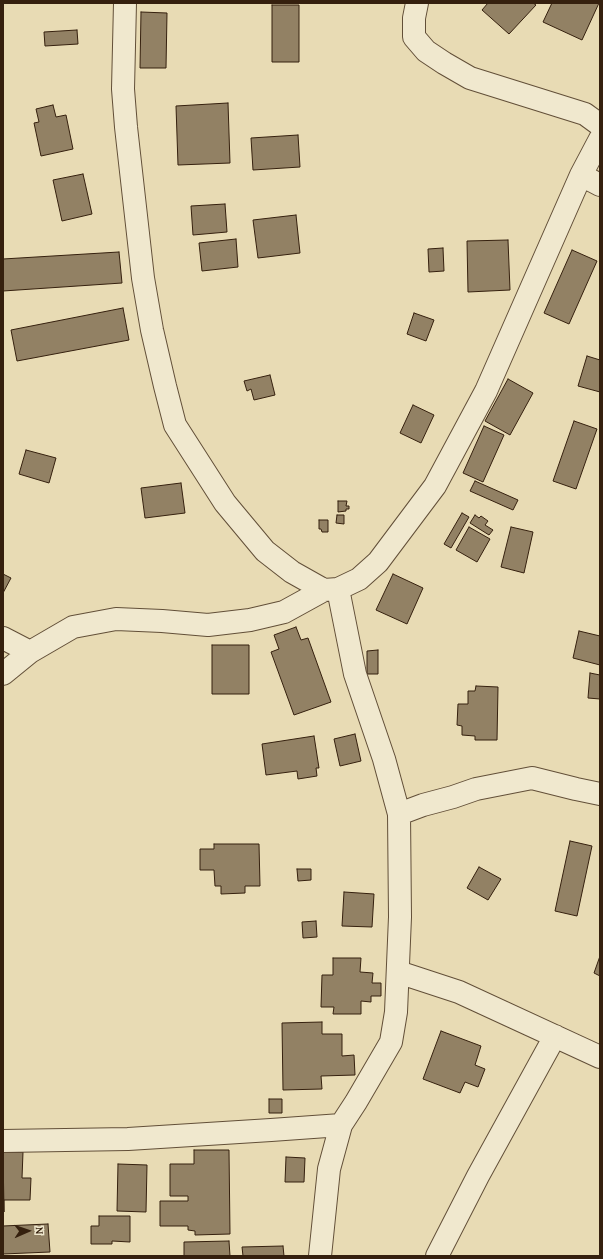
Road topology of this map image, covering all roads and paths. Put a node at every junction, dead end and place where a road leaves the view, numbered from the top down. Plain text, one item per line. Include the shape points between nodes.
1 (125, 3) edge
2 (417, 3) edge
3 (600, 125) edge
4 (600, 139) edge
5 (591, 180) edge
6 (331, 589) junction
7 (3, 638) edge
8 (30, 652) junction
9 (3, 674) edge
10 (600, 794) edge
11 (399, 814) junction
12 (398, 972) junction
13 (554, 1036) junction
14 (600, 1057) edge
15 (341, 1124) junction
16 (3, 1141) edge
17 (320, 1256) edge
18 (437, 1256) edge

1 - 6 street via 123,88 143,278 152,330 176,425 225,504 265,550 292,572
2 - 3 street via 414,37 426,52 470,78 585,114
4 - 5 street
5 - 6 street via 486,391 435,486 378,562 359,579
6 - 8 street via 284,612 250,620 208,625 116,619 73,627
6 - 11 street via 354,674 384,759
7 - 8 street
8 - 9 street
10 - 11 street via 532,778 476,789
11 - 12 street
12 - 13 street via 459,992
12 - 15 street via 391,1042
13 - 14 street
13 - 18 street
15 - 16 street via 128,1139
15 - 17 street via 329,1169

